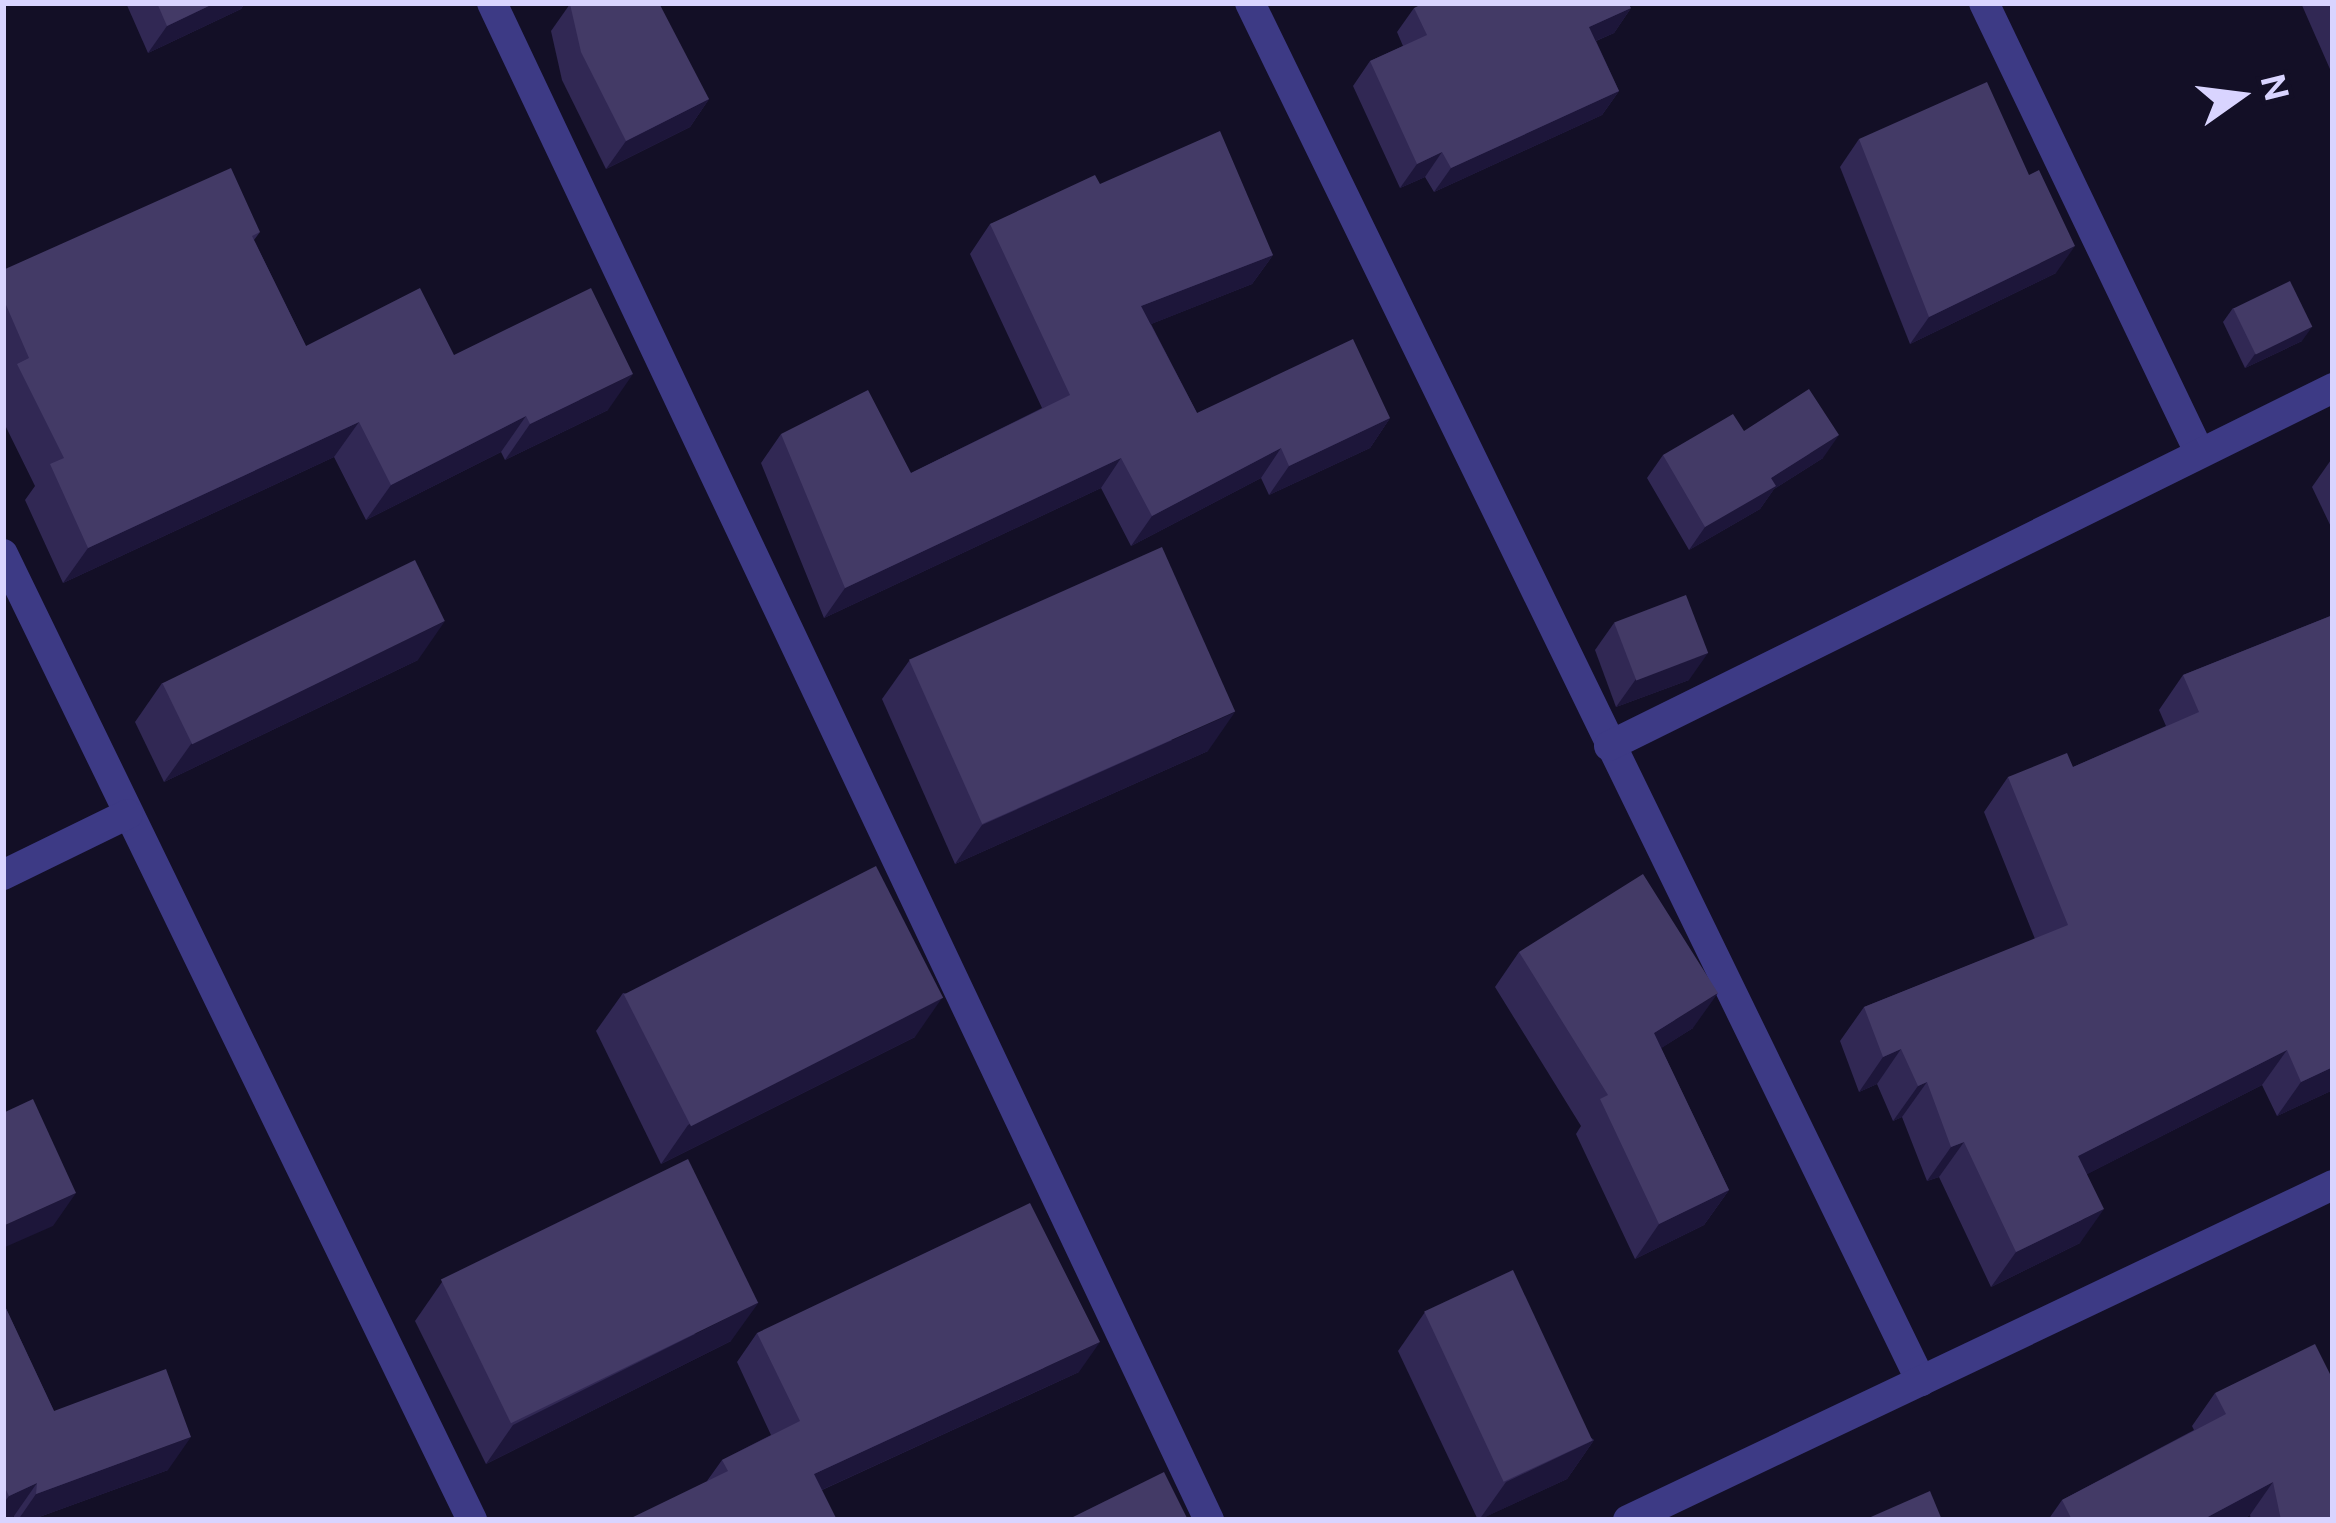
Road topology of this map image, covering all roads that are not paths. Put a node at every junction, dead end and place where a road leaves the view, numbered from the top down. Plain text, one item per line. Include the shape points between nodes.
1 (492, 3) edge
2 (1250, 3) edge
3 (1984, 3) edge
4 (2333, 388) edge
5 (2200, 454) junction
6 (3, 554) edge
7 (1609, 746) junction
8 (128, 814) junction
9 (3, 875) edge
10 (2333, 1185) edge
11 (1921, 1381) junction
12 (472, 1520) edge
13 (1209, 1520) edge
14 (1628, 1520) edge

1 - 13 street
2 - 7 street
3 - 5 street
4 - 5 street
5 - 7 street
6 - 8 street
7 - 11 street
8 - 9 street
8 - 12 street
10 - 11 street
11 - 14 street

